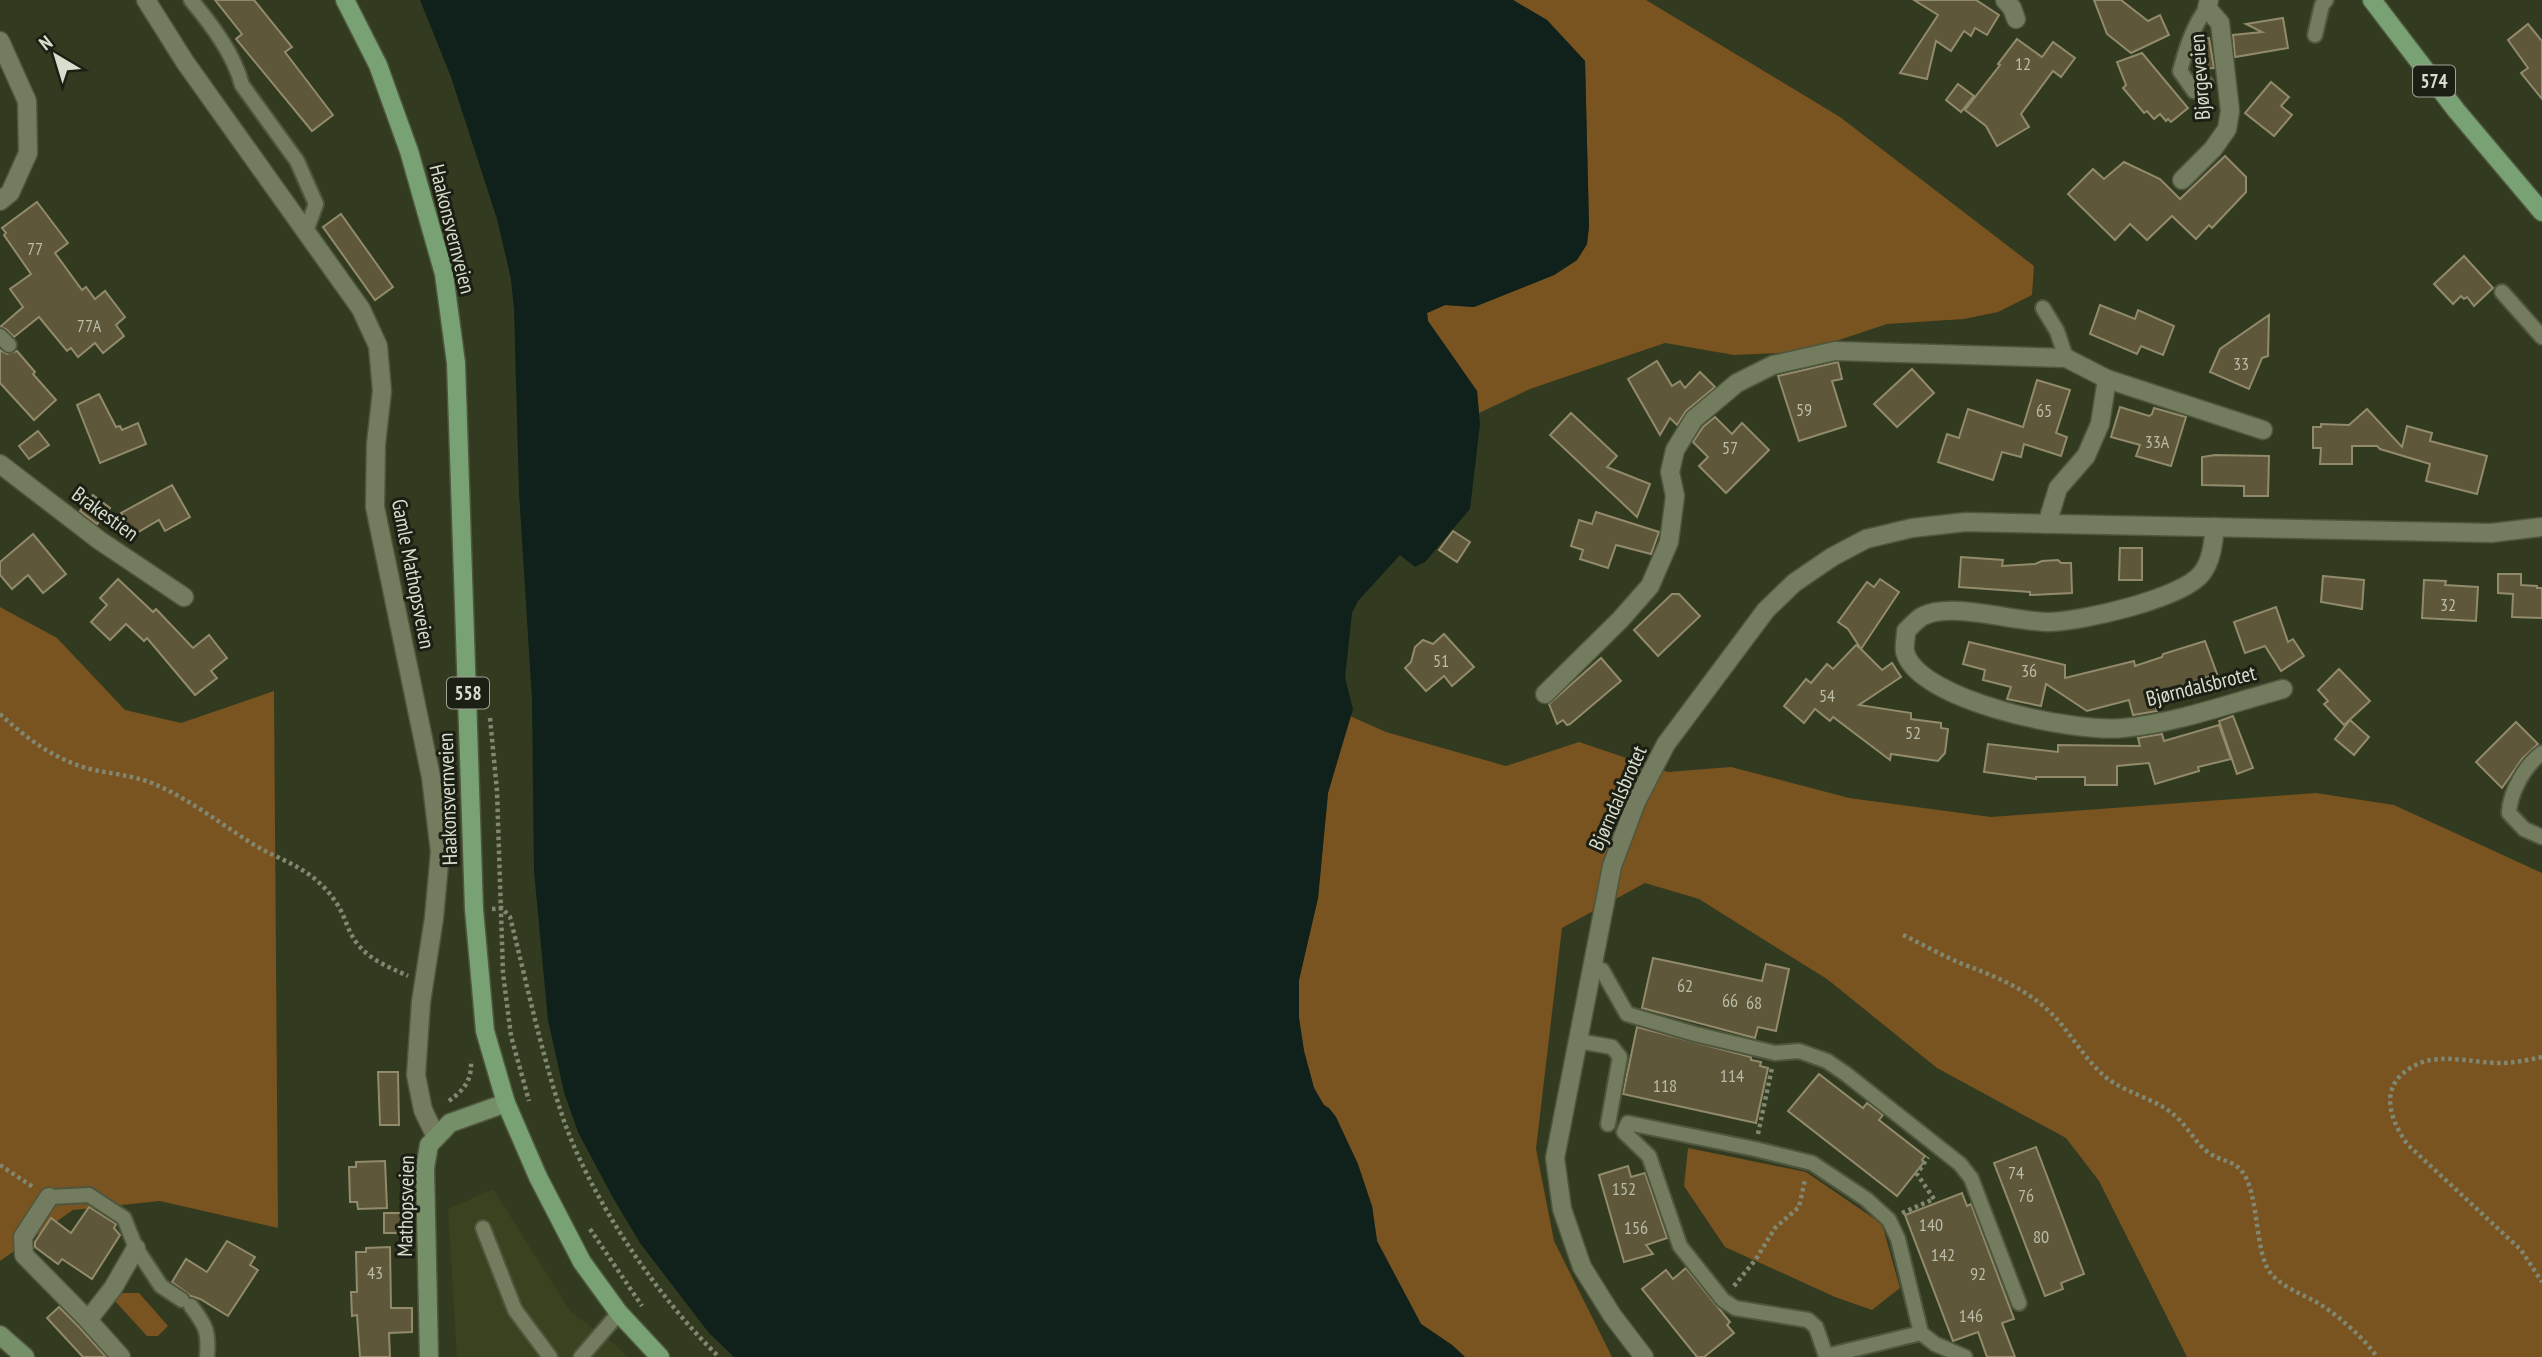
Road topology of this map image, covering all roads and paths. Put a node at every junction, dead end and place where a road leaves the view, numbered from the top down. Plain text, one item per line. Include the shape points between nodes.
1 (146, 0) edge
2 (191, 0) edge
3 (345, 0) edge
4 (2006, 0) edge
5 (2326, 0) edge
6 (2372, 0) edge
7 (2208, 4) edge
8 (2016, 19) dead end
9 (2315, 35) dead end
10 (0, 41) edge
11 (2206, 83) dead end
12 (2499, 160) junction
13 (2182, 180) dead end
14 (2542, 197) edge
15 (0, 201) edge
16 (2542, 212) edge
17 (306, 231) junction
18 (2502, 292) dead end
19 (2043, 308) dead end
20 (2542, 337) edge
21 (2066, 358) junction
22 (2107, 379) junction
23 (2263, 430) dead end
24 (0, 464) edge
25 (2047, 524) junction
26 (2215, 527) junction
27 (2542, 527) edge
28 (184, 597) dead end
29 (2283, 689) dead end
30 (1545, 694) dead end
31 (0, 714) edge
32 (489, 715) dead end
33 (2542, 753) edge
34 (2542, 837) edge
35 (502, 908) junction
36 (1903, 934) dead end
37 (1591, 966) junction
38 (424, 984) junction
39 (1578, 1041) junction
40 (469, 1051) dead end
41 (1775, 1053) junction
42 (2542, 1057) edge
43 (506, 1103) junction
44 (534, 1114) dead end
45 (426, 1116) junction
46 (1608, 1124) dead end
47 (436, 1137) junction
48 (1937, 1146) junction
49 (1755, 1149) junction
50 (1812, 1163) junction
51 (0, 1165) edge
52 (48, 1197) junction
53 (1889, 1220) junction
54 (588, 1227) dead end
55 (483, 1228) dead end
56 (136, 1248) junction
57 (2542, 1282) edge
58 (1723, 1300) junction
59 (2019, 1303) dead end
60 (619, 1312) junction
61 (649, 1315) dead end
62 (88, 1320) junction
63 (1921, 1333) junction
64 (0, 1335) edge
65 (1823, 1356) edge
66 (25, 1357) edge
67 (121, 1357) edge
68 (207, 1357) edge
69 (429, 1357) edge
70 (550, 1357) edge
71 (581, 1357) edge
72 (660, 1357) edge
73 (719, 1357) edge
74 (1643, 1357) edge
75 (1965, 1357) edge
76 (2377, 1357) edge

1 - 17 street, Gamle Mathopsveien
2 - 17 lane via 239,71 242,85 297,161 316,204
3 - 43 main road, Haakonsvernveien / 558 via 377,65 404,139 444,274 456,363 474,909 485,1031
4 - 8 street
5 - 9 lane
6 - 12 main road, 574
7 - 11 lane via 2180,71 2194,91
7 - 13 street, Bjørgeveien via 2220,23 2230,111 2227,130
10 - 15 street via 27,101 28,153 10,193
12 - 14 main road, 574
12 - 16 main road, 574
17 - 38 street, Gamle Mathopsveien via 361,309 378,346 382,391 374,507 432,777 440,852
18 - 20 lane
19 - 21 lane
21 - 22 street
21 - 30 street via 1835,351 1773,365 1737,383 1694,419 1675,450 1670,472 1675,496 1669,542 1650,586
22 - 23 street
22 - 25 street via 2100,424 2086,456 2058,488
24 - 28 street, Brakestien via 99,540
25 - 26 street, Bjørndalsbrotet
25 - 37 street, Bjørndalsbrotet via 1966,522 1866,538 1832,556 1766,610 1666,744 1636,802 1612,866
26 - 27 street, Bjørndalsbrotet via 2491,533
26 - 29 street, Bjørndalsbrotet via 2202,575 2179,590 2122,610 2051,622 1949,611 1923,616 1906,631 1905,651 1915,668 1942,689 2009,714 2066,724 2121,729
31 - 38 path via 20,733 62,759 160,787 302,869 328,890 356,943 373,960
32 - 35 path
33 - 34 lane via 2510,797 2509,813 2524,829
35 - 44 path via 503,973 511,1036
35 - 73 path via 510,917 564,1121 593,1185 637,1259
36 - 76 path via 2028,994 2052,1014 2108,1079 2172,1113 2206,1151 2218,1160 2234,1163 2249,1187 2271,1274 2342,1322
37 - 39 street, Bjørndalsbrotet
37 - 41 lane via 1602,970 1627,1014
38 - 45 street, Gamle Mathopsveien via 416,1075
39 - 46 lane via 1612,1047 1620,1057
39 - 74 street, Bjørndalsbrotet via 1555,1158 1562,1209 1582,1267
40 - 45 path via 471,1077 464,1090
41 - 48 lane via 1799,1051 1827,1061
41 - 49 path
42 - 57 path via 2500,1063 2418,1063 2390,1091 2396,1128 2408,1145 2521,1250
43 - 47 main road, Mathopsveien via 450,1123
43 - 60 main road, Haakonsvernveien / 558 via 582,1262
45 - 47 street, Gamle Mathopsveien
47 - 69 main road, Mathopsveien via 429,1145 425,1168
48 - 53 path via 1917,1174 1934,1199
48 - 59 lane via 1972,1178
49 - 50 lane
49 - 58 lane via 1628,1123 1624,1132 1649,1156 1680,1246
50 - 53 lane
50 - 58 path via 1799,1207 1775,1228
51 - 52 path
52 - 56 lane via 89,1195 124,1218
52 - 62 street via 23,1237 24,1255
53 - 63 lane
54 - 61 path
55 - 70 lane via 515,1310
56 - 62 street via 113,1289
56 - 68 lane via 161,1286 187,1303 205,1324
58 - 65 lane via 1735,1308 1808,1320 1816,1327
60 - 71 lane
60 - 72 main road, Haakonsvernveien / 558
62 - 67 street
63 - 65 lane
63 - 75 lane
64 - 66 main road

